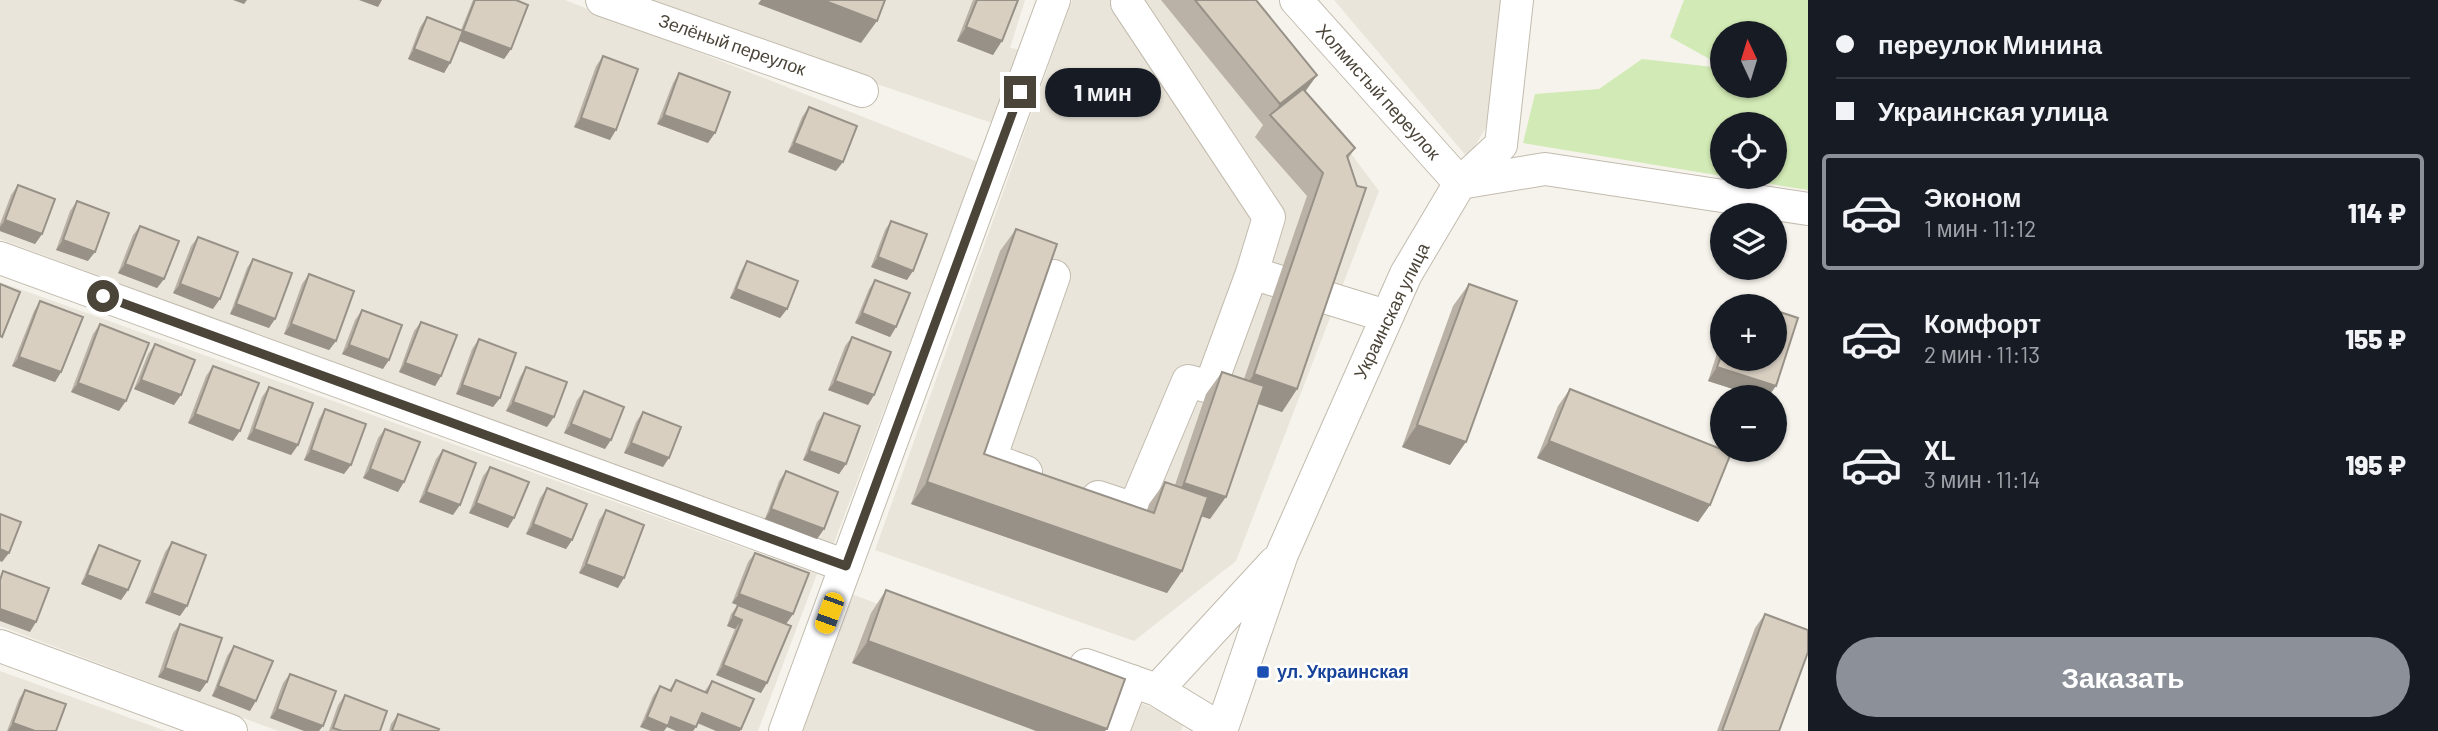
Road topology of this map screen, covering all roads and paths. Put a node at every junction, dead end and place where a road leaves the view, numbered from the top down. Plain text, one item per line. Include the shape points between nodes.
1 (602, 0) edge
2 (1054, 0) edge
3 (1296, 0) edge
4 (1517, 0) edge
5 (1127, 3) dead end
6 (862, 91) dead end
7 (1460, 183) junction
8 (1808, 209) edge
9 (0, 258) edge
10 (1054, 276) edge
11 (1321, 296) edge
12 (1386, 316) junction
13 (1282, 554) junction
14 (846, 566) junction
15 (0, 646) edge
16 (1055, 654) edge
17 (1144, 686) junction
18 (1221, 730) edge
19 (231, 731) edge
20 (785, 731) edge
21 (1113, 731) edge

1 - 6 street, Зелёный переулок
2 - 14 street
3 - 7 street, Холмистый переулок
4 - 7 street, Украинская улица via 1501,145
5 - 10 street via 1269,217 1265,277 1210,387 1188,381 1134,509 990,460
7 - 8 street via 1545,169
7 - 12 street, Украинская улица
9 - 14 street
11 - 12 street
12 - 13 street, Украинская улица
13 - 17 street
13 - 18 street, Украинская улица
14 - 20 street
15 - 19 street
16 - 17 street
17 - 18 street
17 - 21 street

